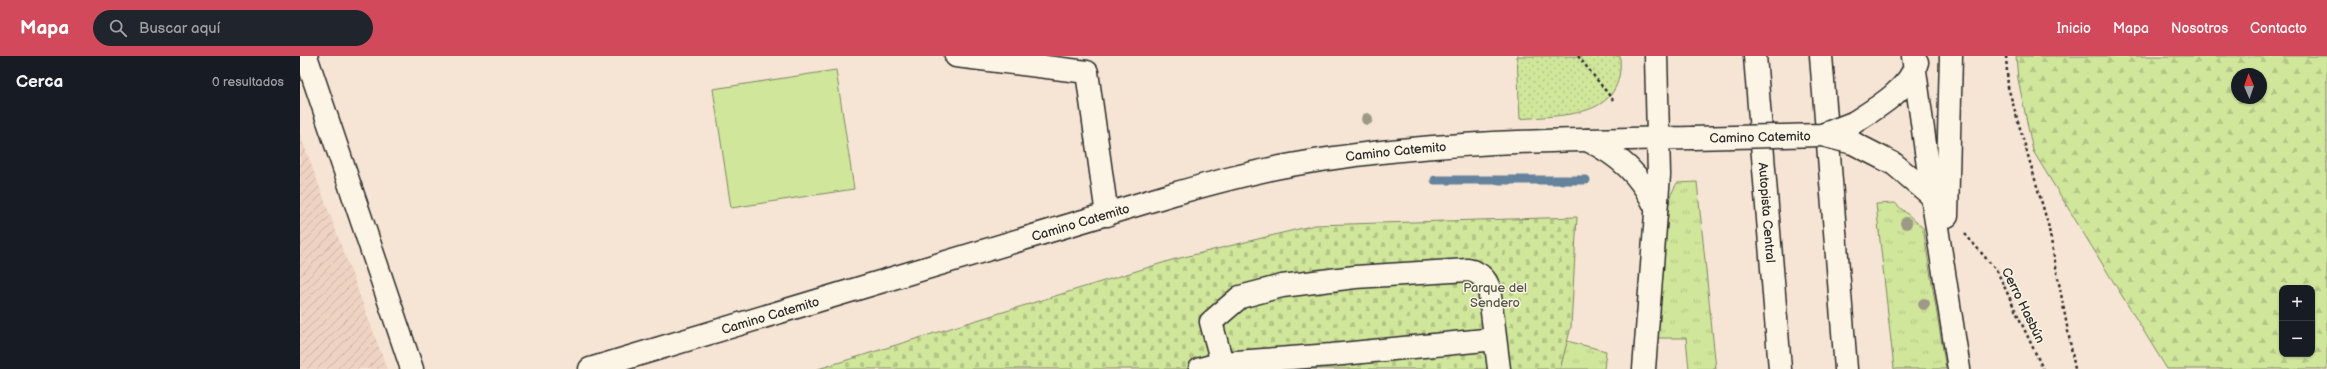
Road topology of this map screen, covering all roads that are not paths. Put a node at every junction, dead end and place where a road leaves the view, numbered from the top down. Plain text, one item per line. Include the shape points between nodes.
1 (306, 56) edge
2 (956, 56) edge
3 (1656, 56) edge
4 (1755, 56) edge
5 (1821, 56) edge
6 (1951, 56) edge
7 (1916, 61) edge
8 (1853, 133) junction
9 (1660, 138) junction
10 (1584, 139) junction
11 (1932, 196) junction
12 (1656, 208) junction
13 (1107, 215) junction
14 (1949, 304) junction
15 (1495, 338) junction
16 (1333, 362) edge
17 (1222, 363) junction
18 (412, 369) edge
19 (590, 369) edge
20 (1200, 369) edge
21 (1499, 369) edge
22 (1644, 369) edge
23 (1780, 369) edge
24 (1846, 369) edge
25 (1959, 369) edge

1 - 18 main road
2 - 13 main road via 1087,72
3 - 9 main road
4 - 23 main road, Autopista Central
5 - 24 main road
6 - 14 main road via 1947,139
7 - 8 main road via 1883,103
7 - 11 main road
8 - 9 main road, Camino Catemito, bridge
8 - 11 main road, Camino Catemito
9 - 10 main road, Camino Catemito
9 - 12 main road
10 - 12 main road via 1616,156 1629,167 1643,184
10 - 13 main road, Camino Catemito via 1458,144 1344,156 1237,176
11 - 14 main road
12 - 22 main road
13 - 19 main road, Camino Catemito
14 - 25 main road
15 - 16 main road
15 - 17 main road via 1489,288 1485,278 1474,271 1355,277 1282,286 1240,297 1211,322
15 - 21 main road
16 - 17 main road
17 - 20 main road

